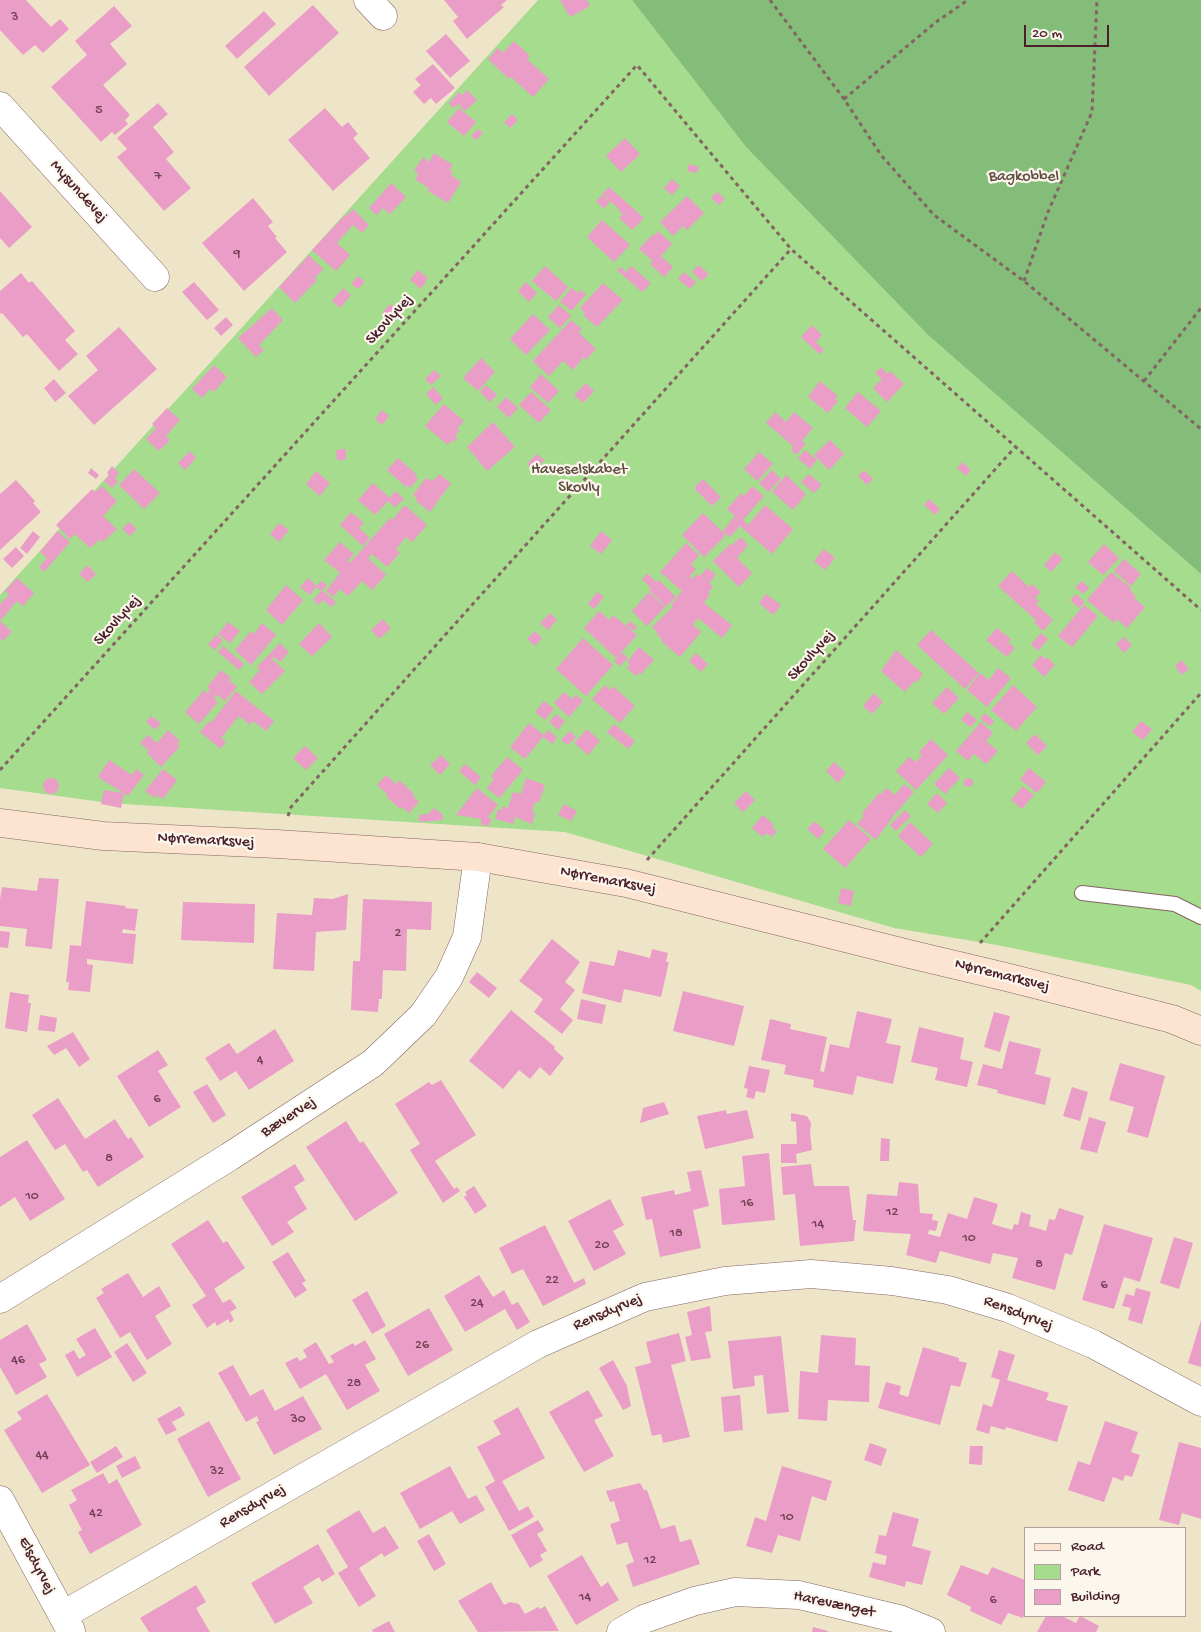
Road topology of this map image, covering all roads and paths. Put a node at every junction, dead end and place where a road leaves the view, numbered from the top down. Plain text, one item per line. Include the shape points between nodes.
1 (770, 0) edge
2 (968, 0) edge
3 (1097, 0) edge
4 (844, 100) junction
5 (0, 106) edge
6 (791, 249) junction
7 (155, 277) dead end
8 (1024, 282) junction
9 (1201, 308) edge
10 (1144, 381) junction
11 (1201, 429) edge
12 (1016, 446) junction
13 (1201, 610) edge
14 (1201, 693) edge
15 (0, 770) edge
16 (0, 822) edge
17 (277, 844) junction
18 (478, 857) junction
19 (626, 883) junction
20 (1082, 893) dead end
21 (1201, 917) edge
22 (960, 966) junction
23 (1201, 1031) edge
24 (0, 1299) edge
25 (1201, 1402) edge
26 (0, 1500) edge
27 (7, 1530) edge
28 (68, 1624) edge
29 (621, 1632) edge
30 (931, 1632) edge

1 - 4 path
2 - 4 path via 936,22
3 - 8 path via 1092,112 1048,212
4 - 8 path via 881,155 934,215
5 - 7 street, Mysundevej
6 - 12 path, Skovlyvej
6 - 15 path, Skovlyvej via 637,65
6 - 17 path via 291,807
8 - 10 path
9 - 10 path
10 - 11 path
12 - 13 path, Skovlyvej
12 - 19 path, Skovlyvej
14 - 22 path
16 - 17 street, Nørremarksvej via 103,836
17 - 18 street, Nørremarksvej
18 - 19 street, Nørremarksvej
18 - 24 street, Bævervej via 467,937 449,977 422,1016 373,1063
19 - 22 street, Nørremarksvej
20 - 21 lane via 1175,904
22 - 23 street, Nørremarksvej via 1172,1019
25 - 28 street, Rensdyrvej via 1093,1344 1008,1308 948,1290 811,1274 716,1283 645,1297 538,1344
26 - 27 street, Elsdyrvej
27 - 28 street, Elsdyrvej
29 - 30 street, Harevænget via 644,1619 695,1601 735,1592 799,1595 899,1619

